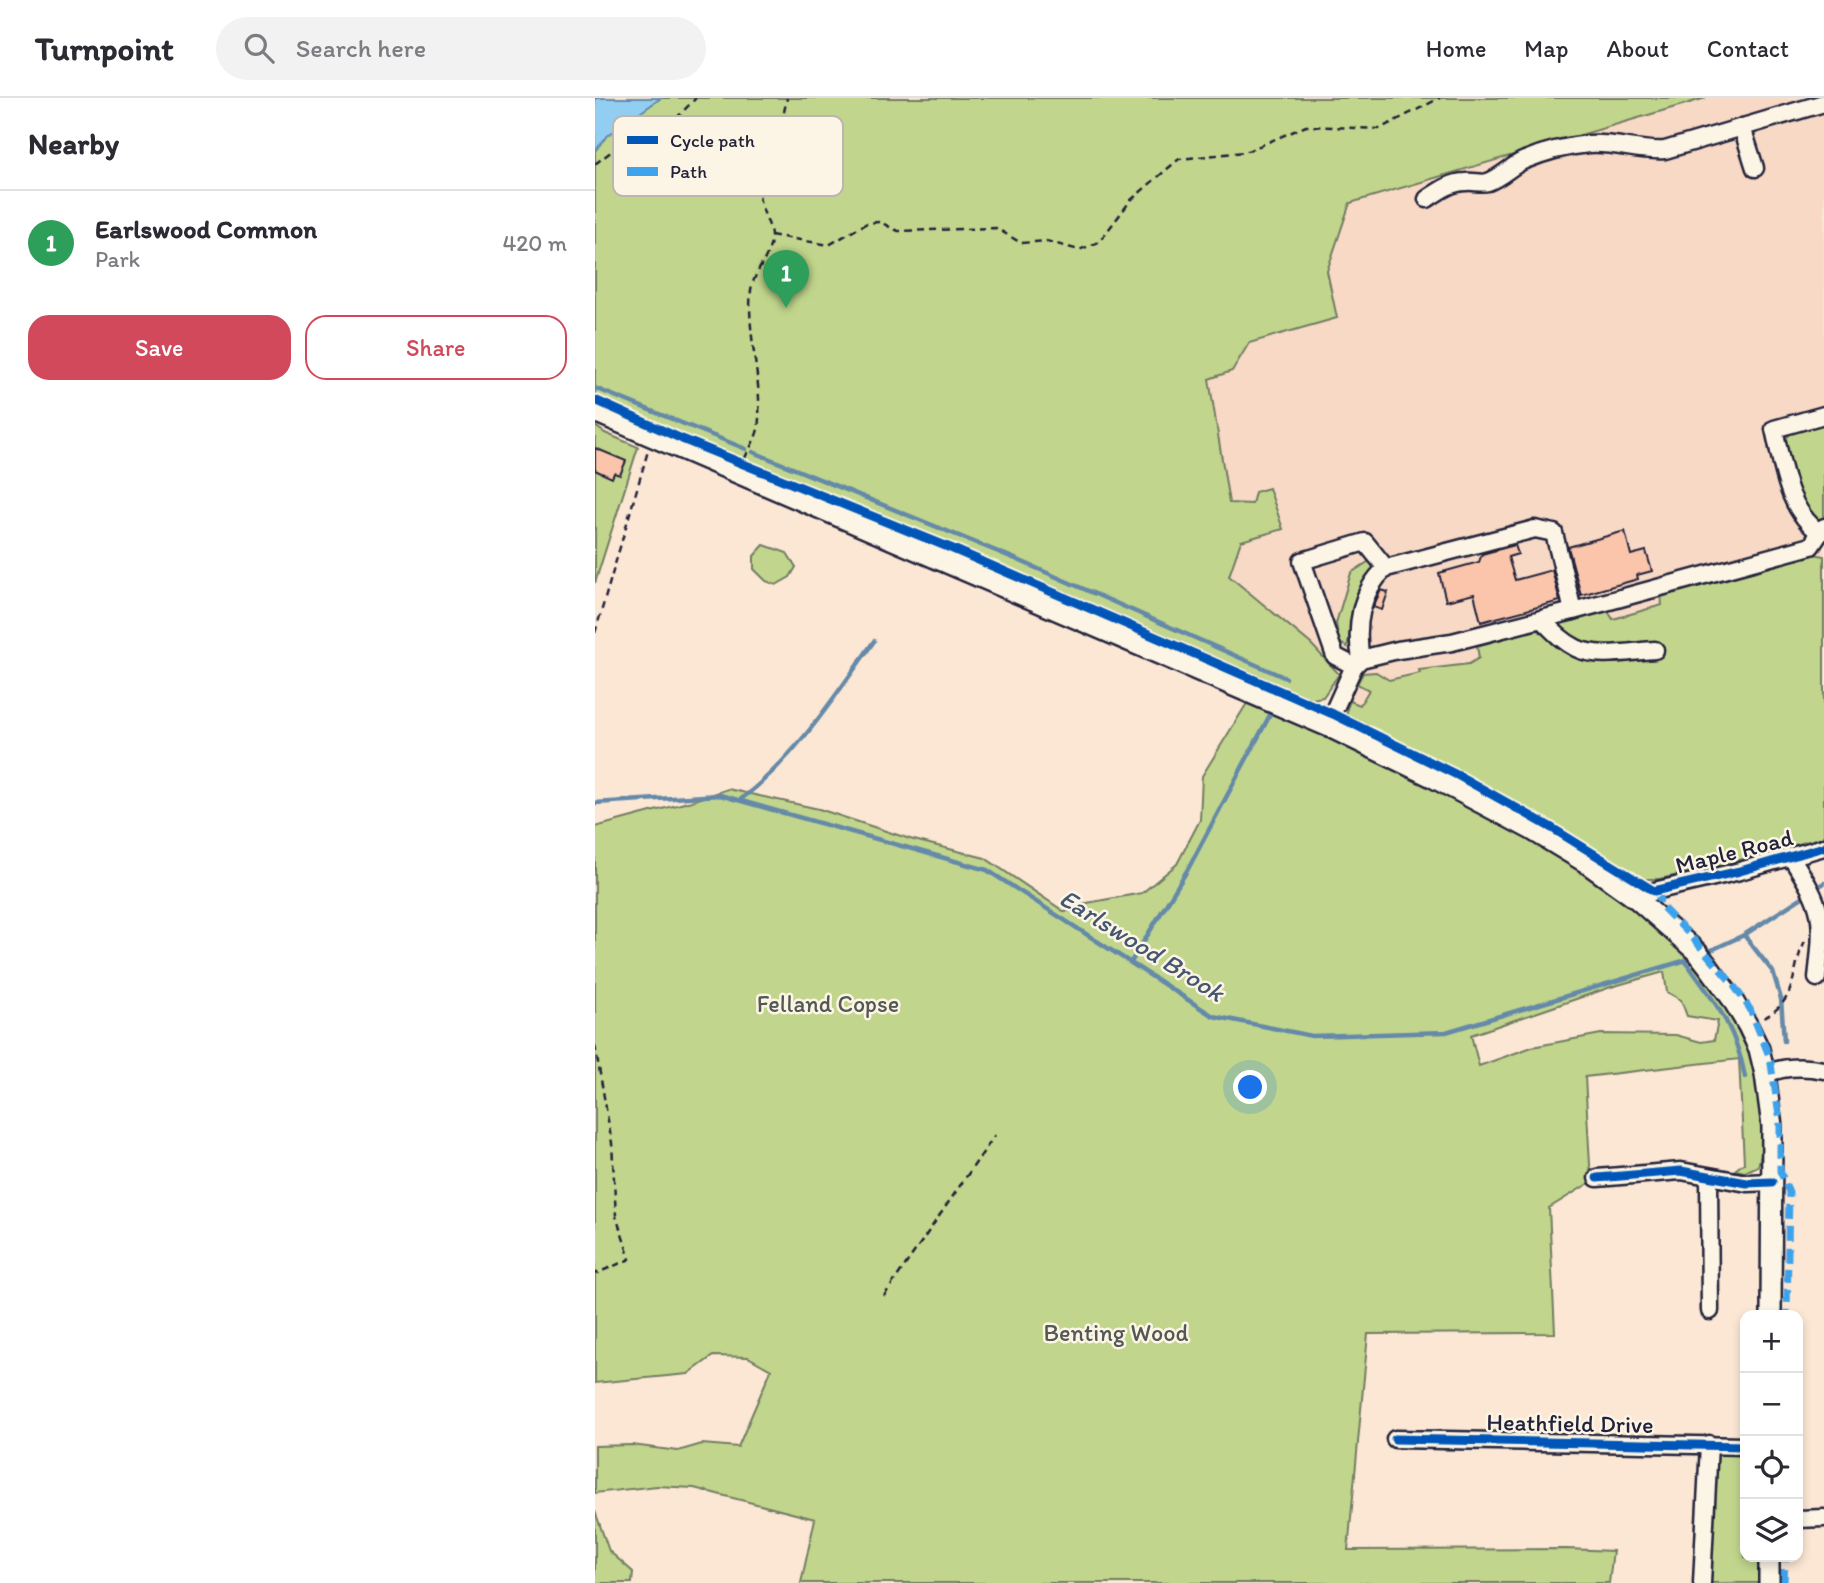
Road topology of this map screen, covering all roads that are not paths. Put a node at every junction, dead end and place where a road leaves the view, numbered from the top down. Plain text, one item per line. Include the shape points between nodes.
1 (1824, 103) edge
2 (1742, 127) junction
3 (1755, 168) dead end
4 (1427, 199) dead end
5 (595, 412) edge
6 (1824, 415) edge
7 (1820, 539) edge
8 (1386, 568) junction
9 (1573, 611) junction
10 (1541, 619) junction
11 (1655, 650) dead end
12 (1358, 662) junction
13 (1327, 726) junction
14 (1824, 847) edge
15 (1791, 857) junction
16 (1638, 900) junction
17 (1817, 978) dead end
18 (1824, 1070) edge
19 (1765, 1074) junction
20 (1597, 1178) dead end
21 (1709, 1178) junction
22 (1772, 1182) junction
23 (1772, 1310) edge
24 (1710, 1311) dead end
25 (1395, 1439) dead end
26 (1709, 1444) junction
27 (1740, 1446) edge
28 (1824, 1518) edge
29 (1803, 1519) edge
30 (1769, 1562) edge
31 (1702, 1583) edge
32 (1769, 1583) edge

1 - 2 street
2 - 3 street
2 - 4 street via 1665,150 1646,152 1591,144 1559,150 1524,160 1485,183 1465,181 1444,187
5 - 13 main road
6 - 7 street via 1774,429 1788,489
7 - 9 street
8 - 9 street via 1535,529 1553,533
8 - 12 street via 1364,599
8 - 12 street via 1366,542 1302,561 1335,656
9 - 10 street
10 - 11 street via 1578,649
10 - 12 street
12 - 13 street
13 - 16 main road via 1532,830
14 - 15 street, Maple Road
15 - 16 street, Maple Road via 1654,891
15 - 17 street via 1821,909
16 - 19 main road via 1702,959 1733,999 1759,1049
18 - 19 street via 1779,1068
19 - 22 main road via 1772,1125
20 - 21 street via 1681,1171
21 - 22 street
21 - 24 street
22 - 23 main road
25 - 26 street, Heathfield Drive
26 - 27 street, Heathfield Drive
26 - 31 street
28 - 29 street
30 - 32 main road

